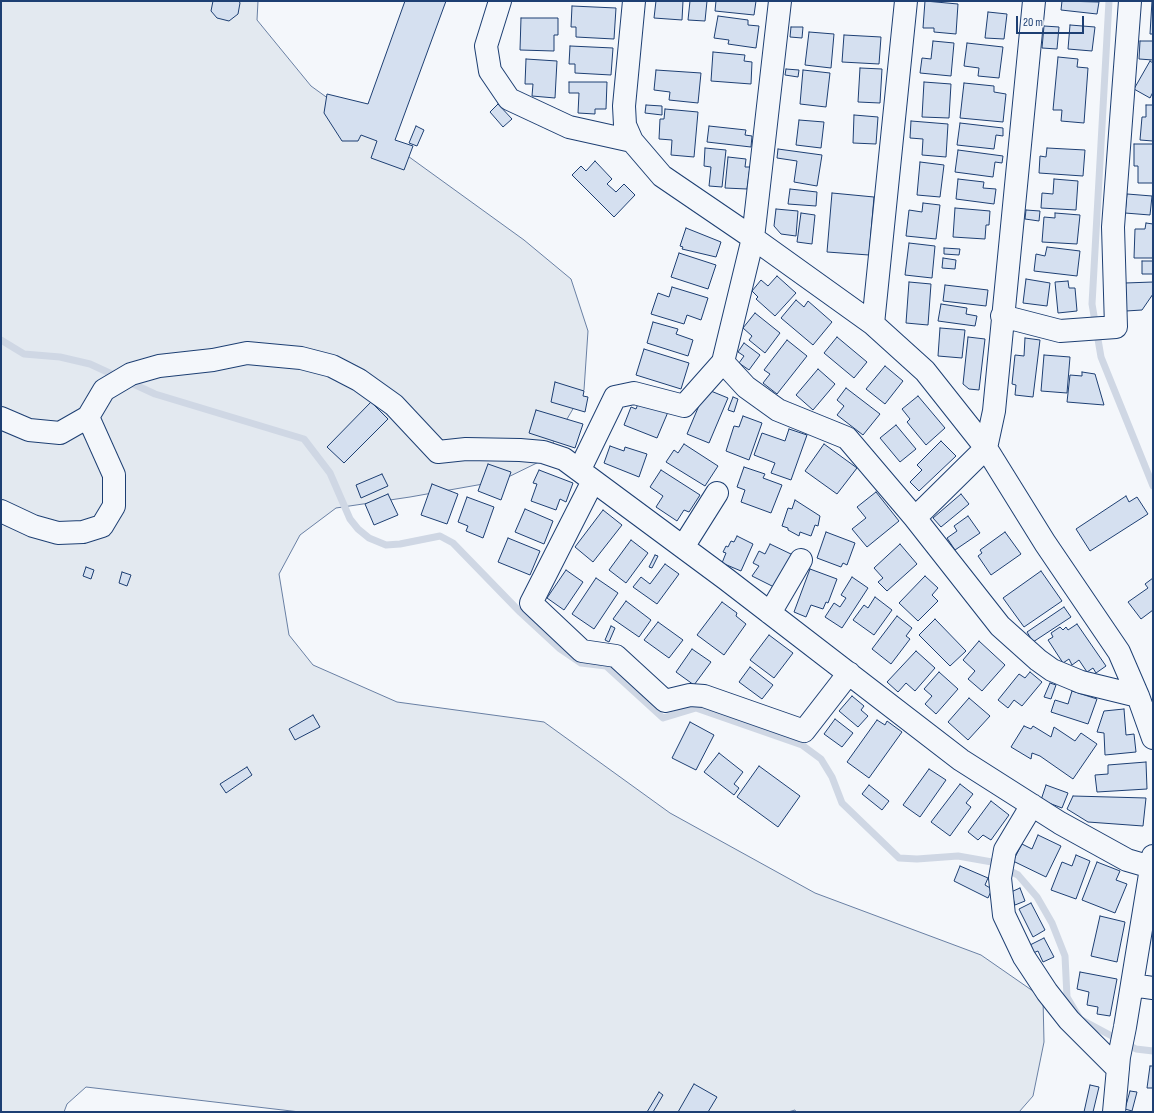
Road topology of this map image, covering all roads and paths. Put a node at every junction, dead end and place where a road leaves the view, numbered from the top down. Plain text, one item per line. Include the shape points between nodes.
1 (500, 1) edge
2 (634, 1) edge
3 (780, 1) edge
4 (906, 1) edge
5 (1034, 1) edge
6 (1130, 1) edge
7 (632, 141) junction
8 (753, 238) junction
9 (1002, 316) junction
10 (873, 324) junction
11 (723, 362) junction
12 (88, 417) junction
13 (1, 418) edge
14 (986, 448) junction
15 (587, 475) junction
16 (717, 494) dead end
17 (1, 511) edge
18 (915, 518) junction
19 (683, 547) junction
20 (801, 560) dead end
21 (770, 613) junction
22 (849, 674) junction
23 (1138, 696) junction
24 (1153, 738) edge
25 (1032, 805) junction
26 (1152, 862) edge
27 (1132, 985) junction
28 (1153, 988) edge
29 (1118, 1063) junction
30 (1114, 1112) edge

1 - 7 street via 486,46 490,71 509,99 570,127
2 - 7 street via 624,106 625,125
3 - 8 street
4 - 10 street
5 - 9 street
6 - 9 street via 1113,227 1116,327 1060,331
7 - 8 street via 662,176
8 - 10 street
8 - 11 street
9 - 14 street via 994,411
10 - 14 street via 926,371
11 - 15 street via 684,406 634,393 614,397
11 - 18 street via 746,387 778,410 847,438
12 - 13 street via 60,433 29,430
12 - 15 street via 104,390 131,374 159,366 247,354 301,358 332,366 359,380 394,405 438,452 466,449 543,452 564,459
12 - 17 street via 114,475 114,506 102,526 83,532 58,533 33,526
14 - 18 street
14 - 23 street via 1045,543 1119,652
15 - 19 street
15 - 22 street via 531,603 582,651 616,656 665,701 690,695 704,696 804,731
16 - 19 street
18 - 23 street via 1000,626 1038,660 1052,670 1081,682
19 - 21 street
20 - 21 street
21 - 22 street
22 - 25 street via 961,760
23 - 24 street
25 - 26 street via 1127,860
25 - 29 street via 1005,850 1000,878 1004,915 1024,957 1047,992 1069,1020
26 - 27 street
27 - 28 street
27 - 29 street
29 - 30 street

